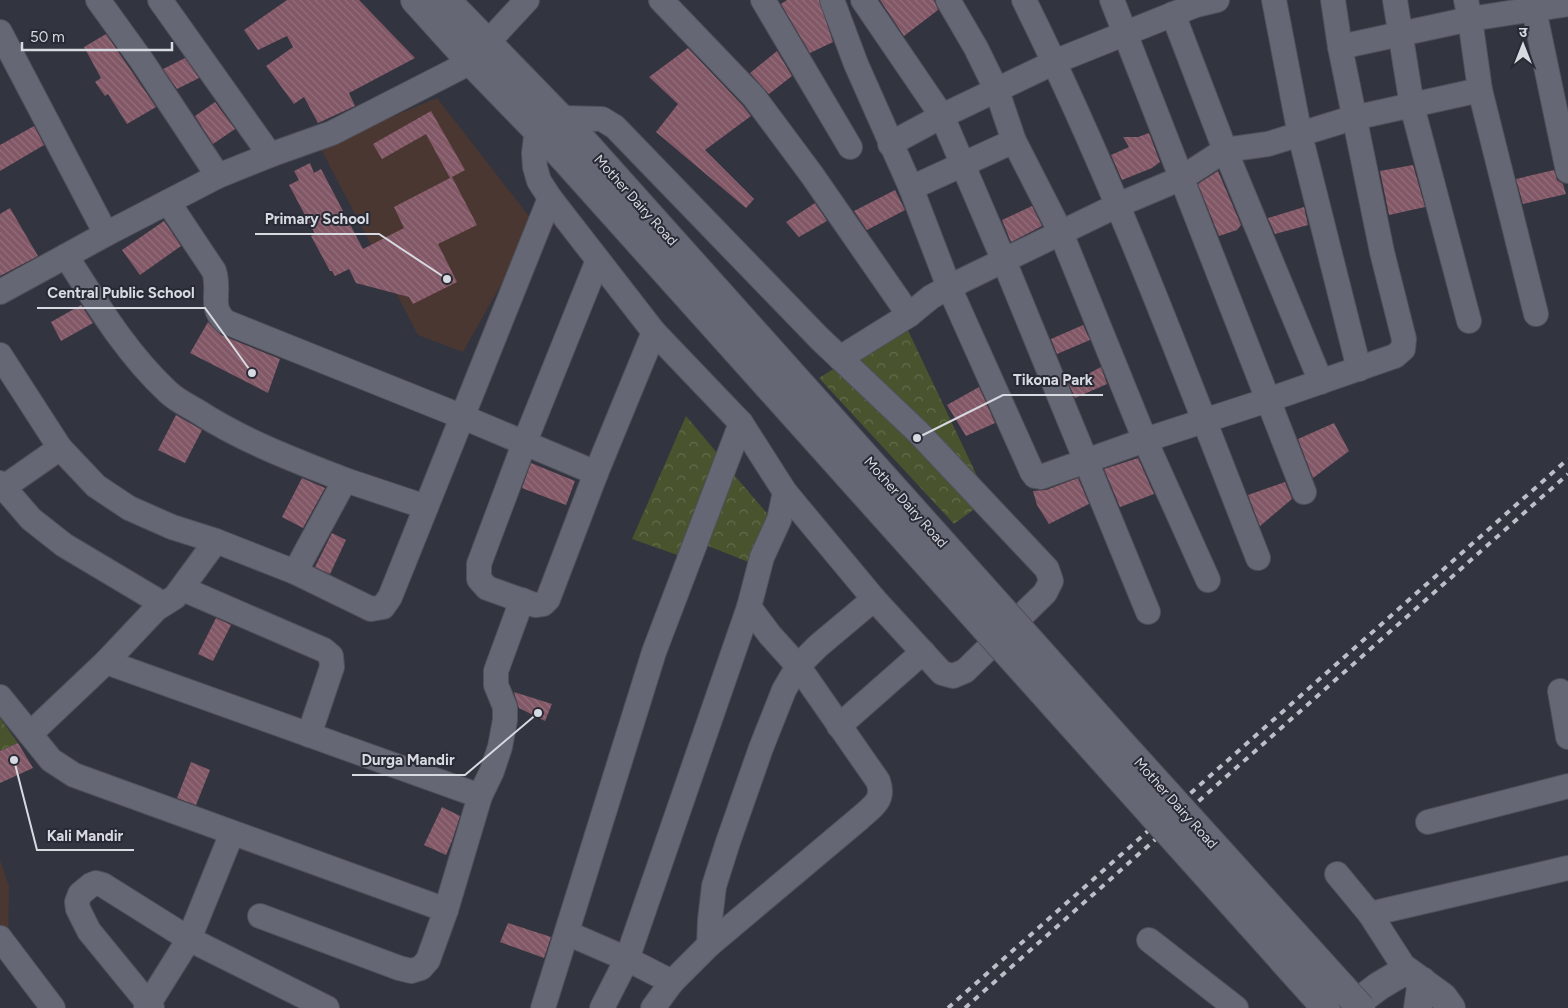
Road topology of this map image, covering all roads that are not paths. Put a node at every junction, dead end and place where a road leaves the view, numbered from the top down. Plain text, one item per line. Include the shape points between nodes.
1 (98, 0) edge
2 (160, 0) edge
3 (415, 0) edge
4 (446, 0) edge
5 (527, 0) edge
6 (661, 0) edge
7 (763, 0) edge
8 (832, 0) edge
9 (863, 0) edge
10 (948, 0) edge
11 (1024, 0) edge
12 (1112, 0) edge
13 (1274, 0) edge
14 (1333, 0) edge
15 (1395, 0) edge
16 (1203, 2) edge
17 (1533, 4) edge
18 (1568, 4) edge
19 (1468, 9) edge
20 (1173, 14) junction
21 (0, 32) edge
22 (1125, 32) junction
23 (1401, 34) junction
24 (1340, 46) junction
25 (479, 52) junction
26 (1055, 62) junction
27 (996, 90) junction
28 (1480, 90) junction
29 (1412, 106) junction
30 (942, 116) junction
31 (563, 118) junction
32 (1355, 118) junction
33 (537, 128) junction
34 (1300, 135) junction
35 (1014, 141) junction
36 (890, 144) junction
37 (850, 147) dead end
38 (572, 148) junction
39 (1226, 150) junction
40 (270, 154) junction
41 (963, 164) junction
42 (1568, 171) edge
43 (218, 176) junction
44 (1182, 178) junction
45 (911, 188) junction
46 (550, 198) junction
47 (168, 202) junction
48 (1118, 205) junction
49 (1060, 233) junction
50 (106, 234) junction
51 (66, 256) junction
52 (598, 260) junction
53 (1004, 261) junction
54 (949, 287) junction
55 (0, 292) edge
56 (1536, 314) dead end
57 (909, 315) junction
58 (1469, 321) dead end
59 (654, 332) junction
60 (0, 355) edge
61 (840, 358) junction
62 (1359, 369) junction
63 (1321, 382) junction
64 (1268, 400) junction
65 (463, 417) junction
66 (1204, 422) junction
67 (741, 423) junction
68 (1145, 440) junction
69 (524, 444) junction
70 (60, 448) junction
71 (1087, 462) junction
72 (596, 473) junction
73 (345, 480) junction
74 (2, 485) edge
75 (785, 492) junction
76 (1304, 492) dead end
77 (426, 508) junction
78 (216, 541) junction
79 (1258, 558) dead end
80 (295, 572) junction
81 (1208, 580) dead end
82 (183, 589) junction
83 (874, 599) junction
84 (522, 600) junction
85 (163, 604) junction
86 (749, 607) junction
87 (1148, 612) dead end
88 (923, 652) junction
89 (106, 662) junction
90 (798, 666) junction
91 (1560, 691) dead end
92 (0, 696) edge
93 (839, 726) junction
94 (30, 734) junction
95 (309, 735) junction
96 (1568, 737) edge
97 (1568, 786) edge
98 (480, 796) junction
99 (1428, 822) dead end
100 (232, 833) junction
101 (1568, 868) edge
102 (1337, 874) dead end
103 (446, 910) junction
104 (1370, 914) junction
105 (260, 916) dead end
106 (567, 933) junction
107 (0, 938) edge
108 (190, 939) junction
109 (1149, 940) dead end
110 (709, 945) junction
111 (627, 959) junction
112 (1414, 976) junction
113 (672, 982) junction
114 (149, 1007) edge
115 (52, 1008) edge
116 (327, 1008) edge
117 (543, 1008) edge
118 (602, 1008) edge
119 (652, 1008) edge
120 (1236, 1008) edge
121 (1326, 1008) edge
122 (1350, 1008) edge
123 (1361, 1008) edge
124 (1418, 1008) edge
125 (1451, 1008) edge

1 - 43 street
2 - 40 street
3 - 25 main road, Mother Dairy Road
4 - 25 main road, Mother Dairy Road
5 - 25 street
6 - 57 street via 754,97
7 - 37 street
8 - 36 street
9 - 30 street
10 - 27 street
11 - 26 street
12 - 22 street
13 - 34 street
14 - 24 street
15 - 23 street
16 - 20 street
17 - 18 street
17 - 19 street
17 - 42 street
19 - 23 street
19 - 28 street
20 - 22 street
20 - 39 street
21 - 50 street
22 - 26 street
22 - 44 street
23 - 24 street
23 - 29 street
24 - 32 street
25 - 31 main road, Mother Dairy Road
25 - 33 main road, Mother Dairy Road
25 - 40 street via 332,133
26 - 27 street
26 - 48 street
27 - 30 street
27 - 35 street
28 - 29 street
28 - 56 street
29 - 32 street
29 - 58 street
30 - 36 street
30 - 41 street
31 - 38 main road, Mother Dairy Road
31 - 61 street via 602,119 615,127
32 - 34 street
32 - 62 street via 1382,252 1404,340 1403,349 1395,356
33 - 38 main road, Mother Dairy Road
33 - 46 street via 535,167
34 - 39 street
34 - 62 street
35 - 41 street
35 - 49 street
36 - 45 street
38 - 121 main road, Mother Dairy Road, bridge
38 - 123 main road, Mother Dairy Road, bridge via 1130,752
39 - 44 street
39 - 63 street
40 - 43 street
41 - 45 street
41 - 53 street
43 - 47 street
44 - 48 street
44 - 64 street
45 - 54 street
46 - 52 street
46 - 65 street
47 - 50 street
47 - 65 street via 214,271 216,307 218,315 226,322
48 - 49 street
48 - 66 street
49 - 53 street
49 - 68 street
50 - 51 street
51 - 55 street
51 - 73 street via 136,359 170,394 217,425
52 - 59 street
52 - 69 street
53 - 54 street
53 - 71 street
54 - 57 street
54 - 71 street via 1035,476 1041,477
57 - 61 street
59 - 67 street
59 - 72 street
60 - 70 street
61 - 88 street via 918,432 1047,569 1051,581 1045,593 965,671 953,676 942,672
62 - 63 street
63 - 64 street
64 - 66 street
64 - 76 street
65 - 69 street
65 - 77 street
66 - 68 street
66 - 79 street
67 - 75 street
67 - 106 street via 654,652
68 - 71 street
68 - 81 street
69 - 72 street
69 - 84 street via 479,564 479,579 487,588
70 - 74 street
70 - 78 street via 96,486 129,508 172,527
71 - 87 street
72 - 84 street via 548,599 543,604 534,605
73 - 77 street
73 - 80 street
74 - 85 street via 31,519 64,545
75 - 83 street
75 - 86 street via 779,520 762,557
77 - 80 street via 383,607 371,609
78 - 80 street
78 - 82 street
82 - 85 street
82 - 95 street via 324,650 331,656 332,667
83 - 88 street
83 - 90 street
84 - 98 street via 496,671 496,685 505,707 505,720 500,747
85 - 89 street
86 - 90 street
86 - 111 street
88 - 93 street
89 - 94 street
89 - 95 street
90 - 93 street
90 - 110 street via 784,690 728,842 714,886
91 - 96 street
92 - 94 street
93 - 110 street via 878,781 881,794 878,802
94 - 100 street via 51,760 74,775
95 - 98 street
97 - 99 street
98 - 103 street
100 - 103 street
100 - 108 street
101 - 104 street
102 - 104 street
103 - 105 street via 428,960 421,968 411,971
104 - 112 street
106 - 111 street
106 - 117 street
107 - 115 street
108 - 114 street
108 - 114 street via 103,885 96,883 80,894 78,909 89,931
108 - 116 street
109 - 120 street
110 - 113 street
111 - 113 street
111 - 118 street
112 - 122 main road via 1379,986
112 - 124 main road
112 - 125 main road via 1443,997
113 - 119 street

